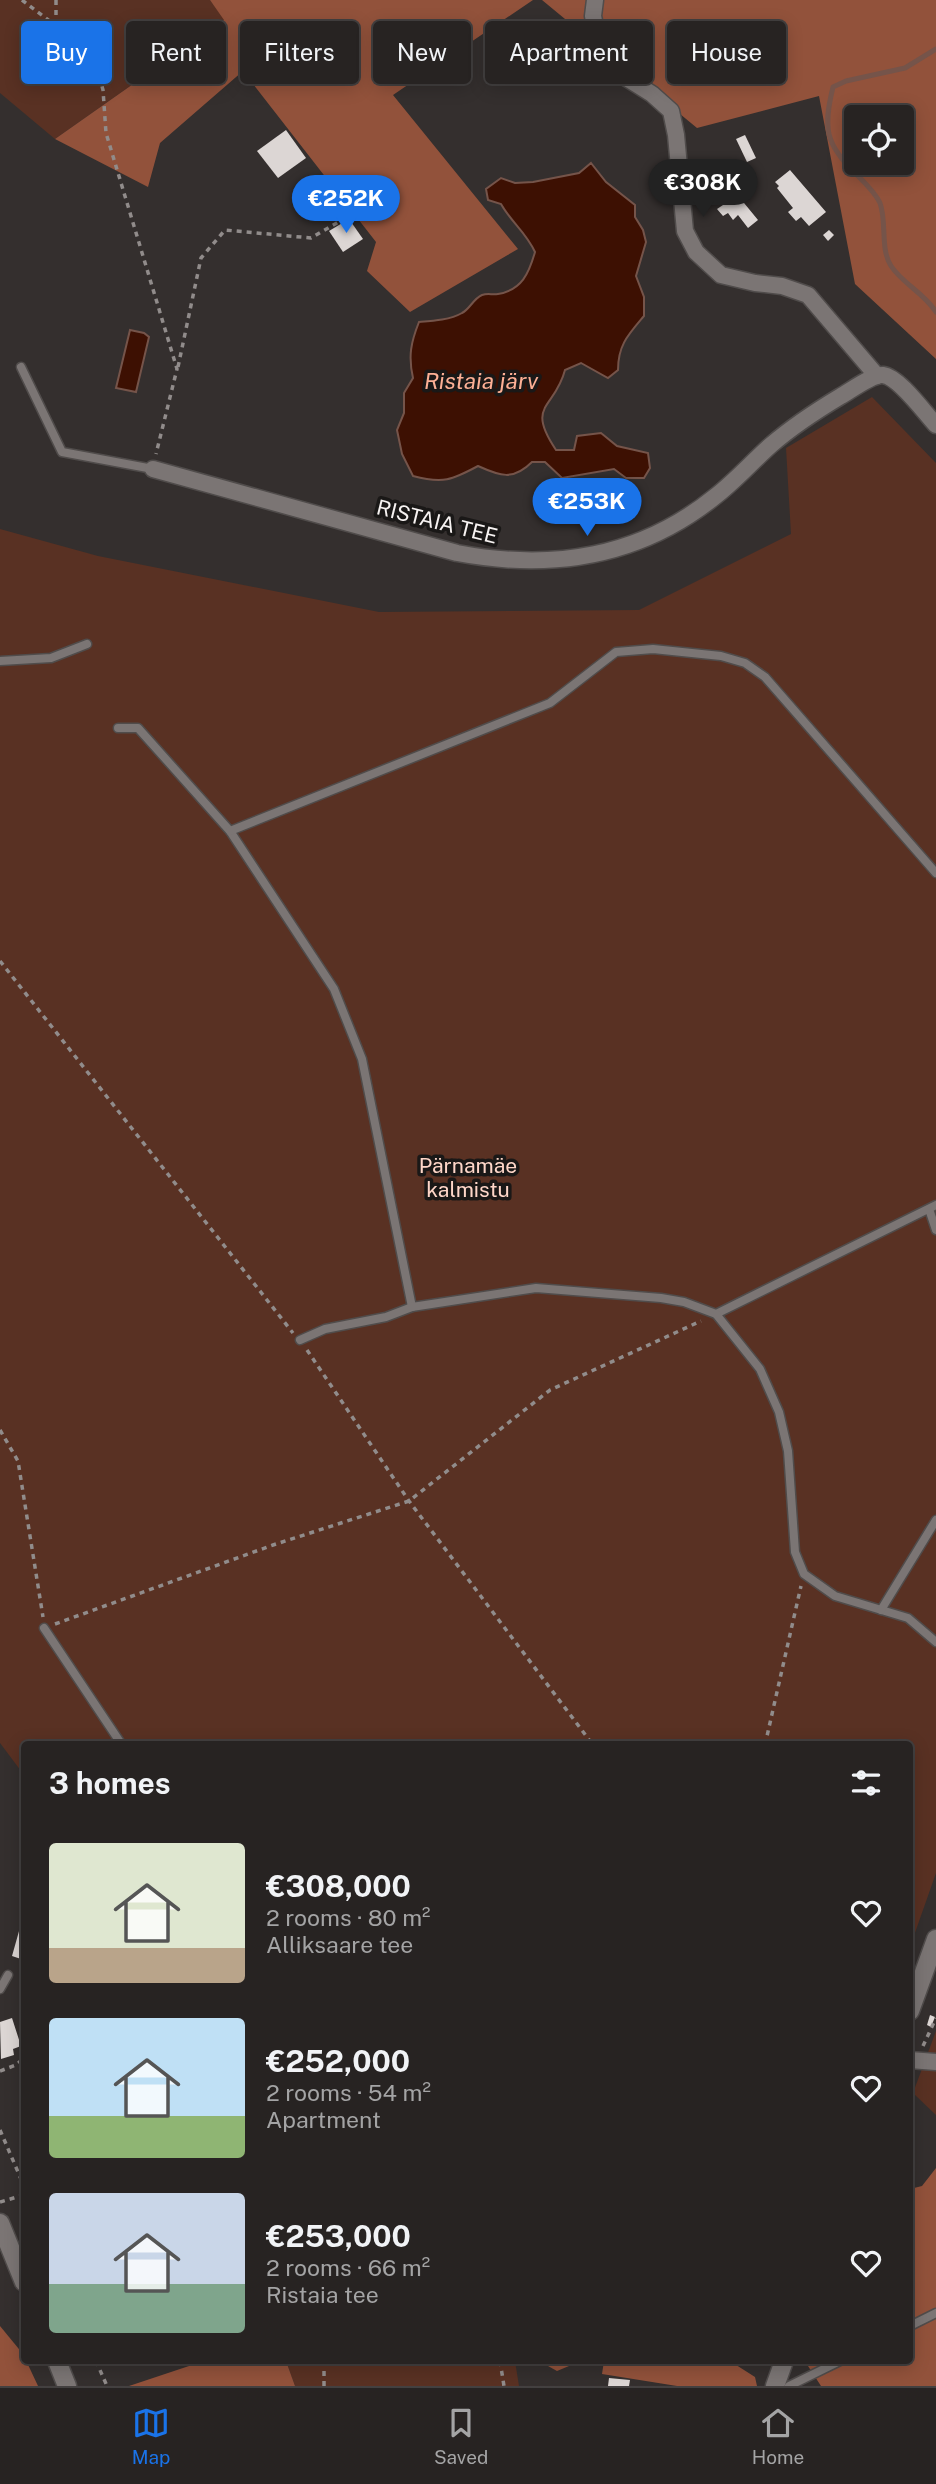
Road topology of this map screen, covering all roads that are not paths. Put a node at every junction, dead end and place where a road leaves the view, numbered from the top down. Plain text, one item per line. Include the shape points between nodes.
1 (595, 0) edge
2 (22, 367) dead end
3 (877, 376) junction
4 (936, 425) edge
5 (153, 469) joint
6 (87, 644) dead end
7 (0, 661) edge
8 (118, 728) dead end
9 (230, 831) junction
10 (936, 873) edge
11 (933, 1207) edge
12 (936, 1230) edge
13 (412, 1307) junction
14 (716, 1314) junction
15 (300, 1340) road end
16 (936, 1520) edge
17 (881, 1610) junction
18 (44, 1628) road end
19 (936, 1642) edge
20 (118, 1741) edge
21 (936, 1939) edge
22 (8, 1975) dead end
23 (0, 1989) edge
24 (913, 2003) edge
25 (913, 2060) edge
26 (936, 2062) edge
27 (0, 2223) edge
28 (21, 2275) edge
29 (936, 2313) edge
30 (913, 2324) edge
31 (58, 2364) edge
32 (783, 2364) edge
33 (835, 2364) edge
34 (67, 2386) edge
35 (775, 2386) edge
36 (789, 2386) edge

1 - 3 street via 593,16 600,50 620,74 671,111 685,231 696,252 721,275 808,295
2 - 5 lane via 61,452
3 - 4 street via 893,378
3 - 5 street, RISTAIA TEE via 812,413 716,496 669,528 615,549 552,561 457,553
6 - 7 lane via 51,658
8 - 9 lane via 138,728
9 - 10 lane via 550,703 616,652 653,649 721,656 745,663 765,677
9 - 13 lane via 334,989 362,1059
11 - 12 lane
11 - 14 lane
13 - 14 lane via 536,1288 661,1298
13 - 15 lane
14 - 17 lane via 760,1369 779,1412 788,1451 795,1552 804,1574 835,1596
16 - 17 lane
17 - 19 lane via 908,1618
18 - 20 lane
21 - 24 main road
22 - 23 lane
25 - 26 street
27 - 28 main road
29 - 30 lane
31 - 34 main road
32 - 35 main road
33 - 36 lane

